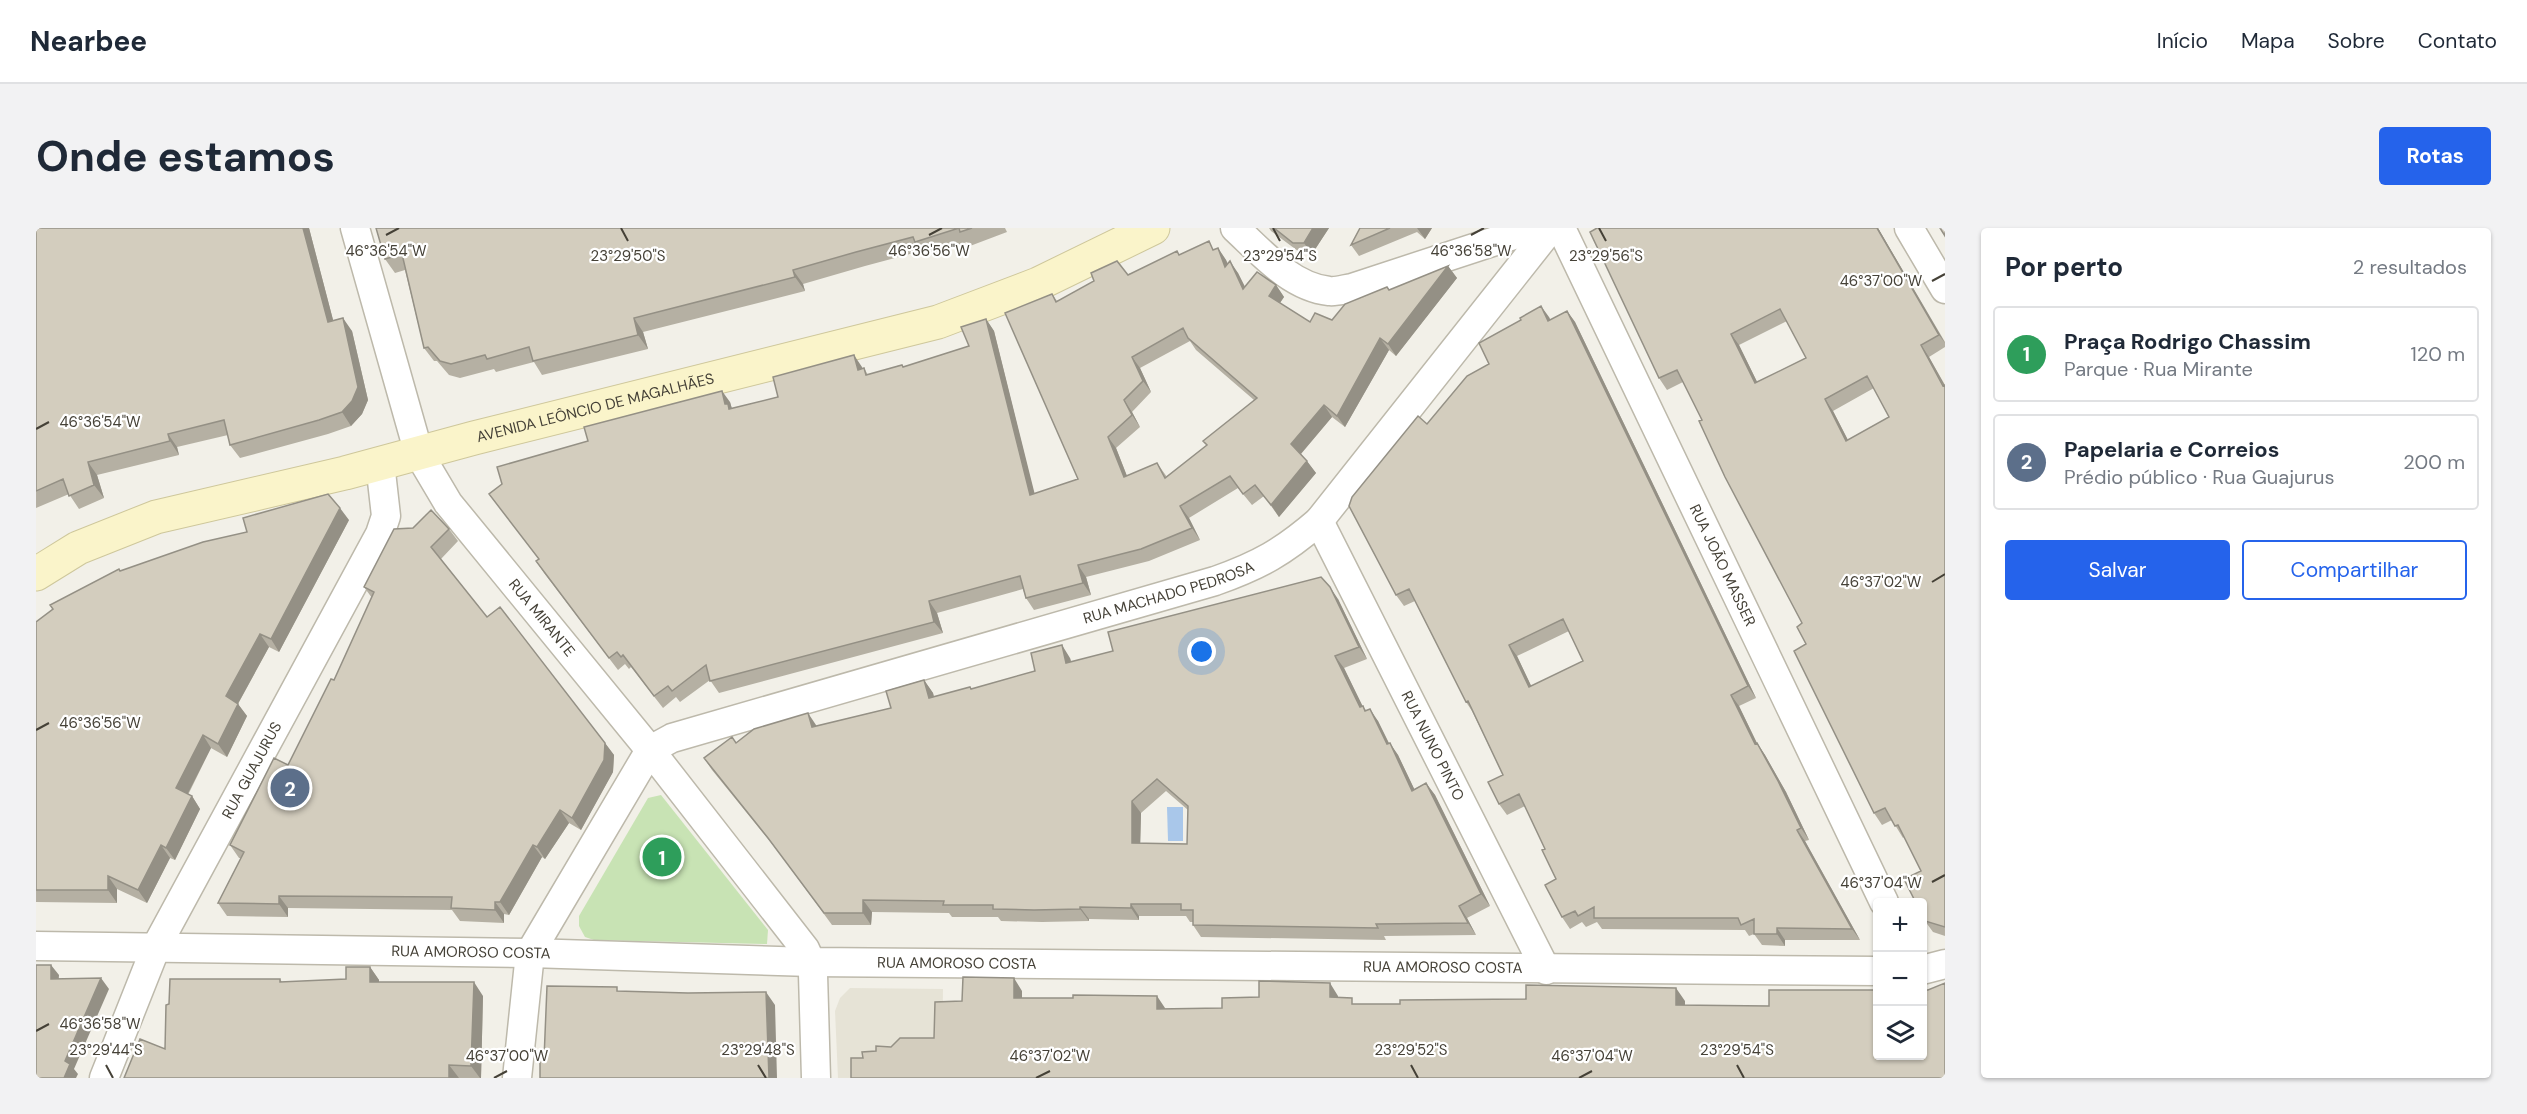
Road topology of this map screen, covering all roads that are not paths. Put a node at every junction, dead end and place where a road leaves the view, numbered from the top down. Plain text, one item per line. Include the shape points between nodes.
1 (355, 228) edge
2 (1153, 228) edge
3 (1235, 228) edge
4 (1535, 228) edge
5 (1551, 228) edge
6 (1561, 228) edge
7 (1909, 228) edge
8 (1945, 289) edge
9 (419, 454) junction
10 (380, 463) junction
11 (1319, 521) junction
12 (36, 574) edge
13 (650, 750) junction
14 (1882, 898) edge
15 (36, 946) edge
16 (156, 947) junction
17 (530, 953) junction
18 (811, 962) junction
19 (1945, 964) edge
20 (1927, 969) edge
21 (1546, 970) junction
22 (1873, 971) edge
23 (104, 1078) edge
24 (517, 1078) edge
25 (816, 1078) edge

1 - 9 street, RUA MIRANTE
2 - 9 main road, AVENIDA LEÔNCIO DE MAGALHÃES via 1038,284 938,322
3 - 4 street via 1278,268 1306,284 1329,291 1352,288
5 - 11 street, RUA MACHADO PEDROSA
6 - 14 street, RUA JOÃO MASSER
7 - 8 street
9 - 10 main road, AVENIDA LEÔNCIO DE MAGALHÃES
9 - 13 street, RUA MIRANTE via 448,503
10 - 12 main road, AVENIDA LEÔNCIO DE MAGALHÃES via 156,517 78,548
10 - 16 street, RUA GUAJURUS via 386,516 380,534
11 - 13 street, RUA MACHADO PEDROSA via 1293,544 1255,567 1215,581 672,738
11 - 21 street, RUA NUNO PINTO
13 - 17 street
13 - 18 street, RUA MIRANTE via 794,933
15 - 16 street, RUA AMOROSO COSTA
16 - 17 street, RUA AMOROSO COSTA
16 - 23 street, RUA GUAJURUS
17 - 18 street, RUA AMOROSO COSTA
17 - 24 street
18 - 21 street, RUA AMOROSO COSTA
18 - 25 street
19 - 20 street
21 - 22 street, RUA AMOROSO COSTA

